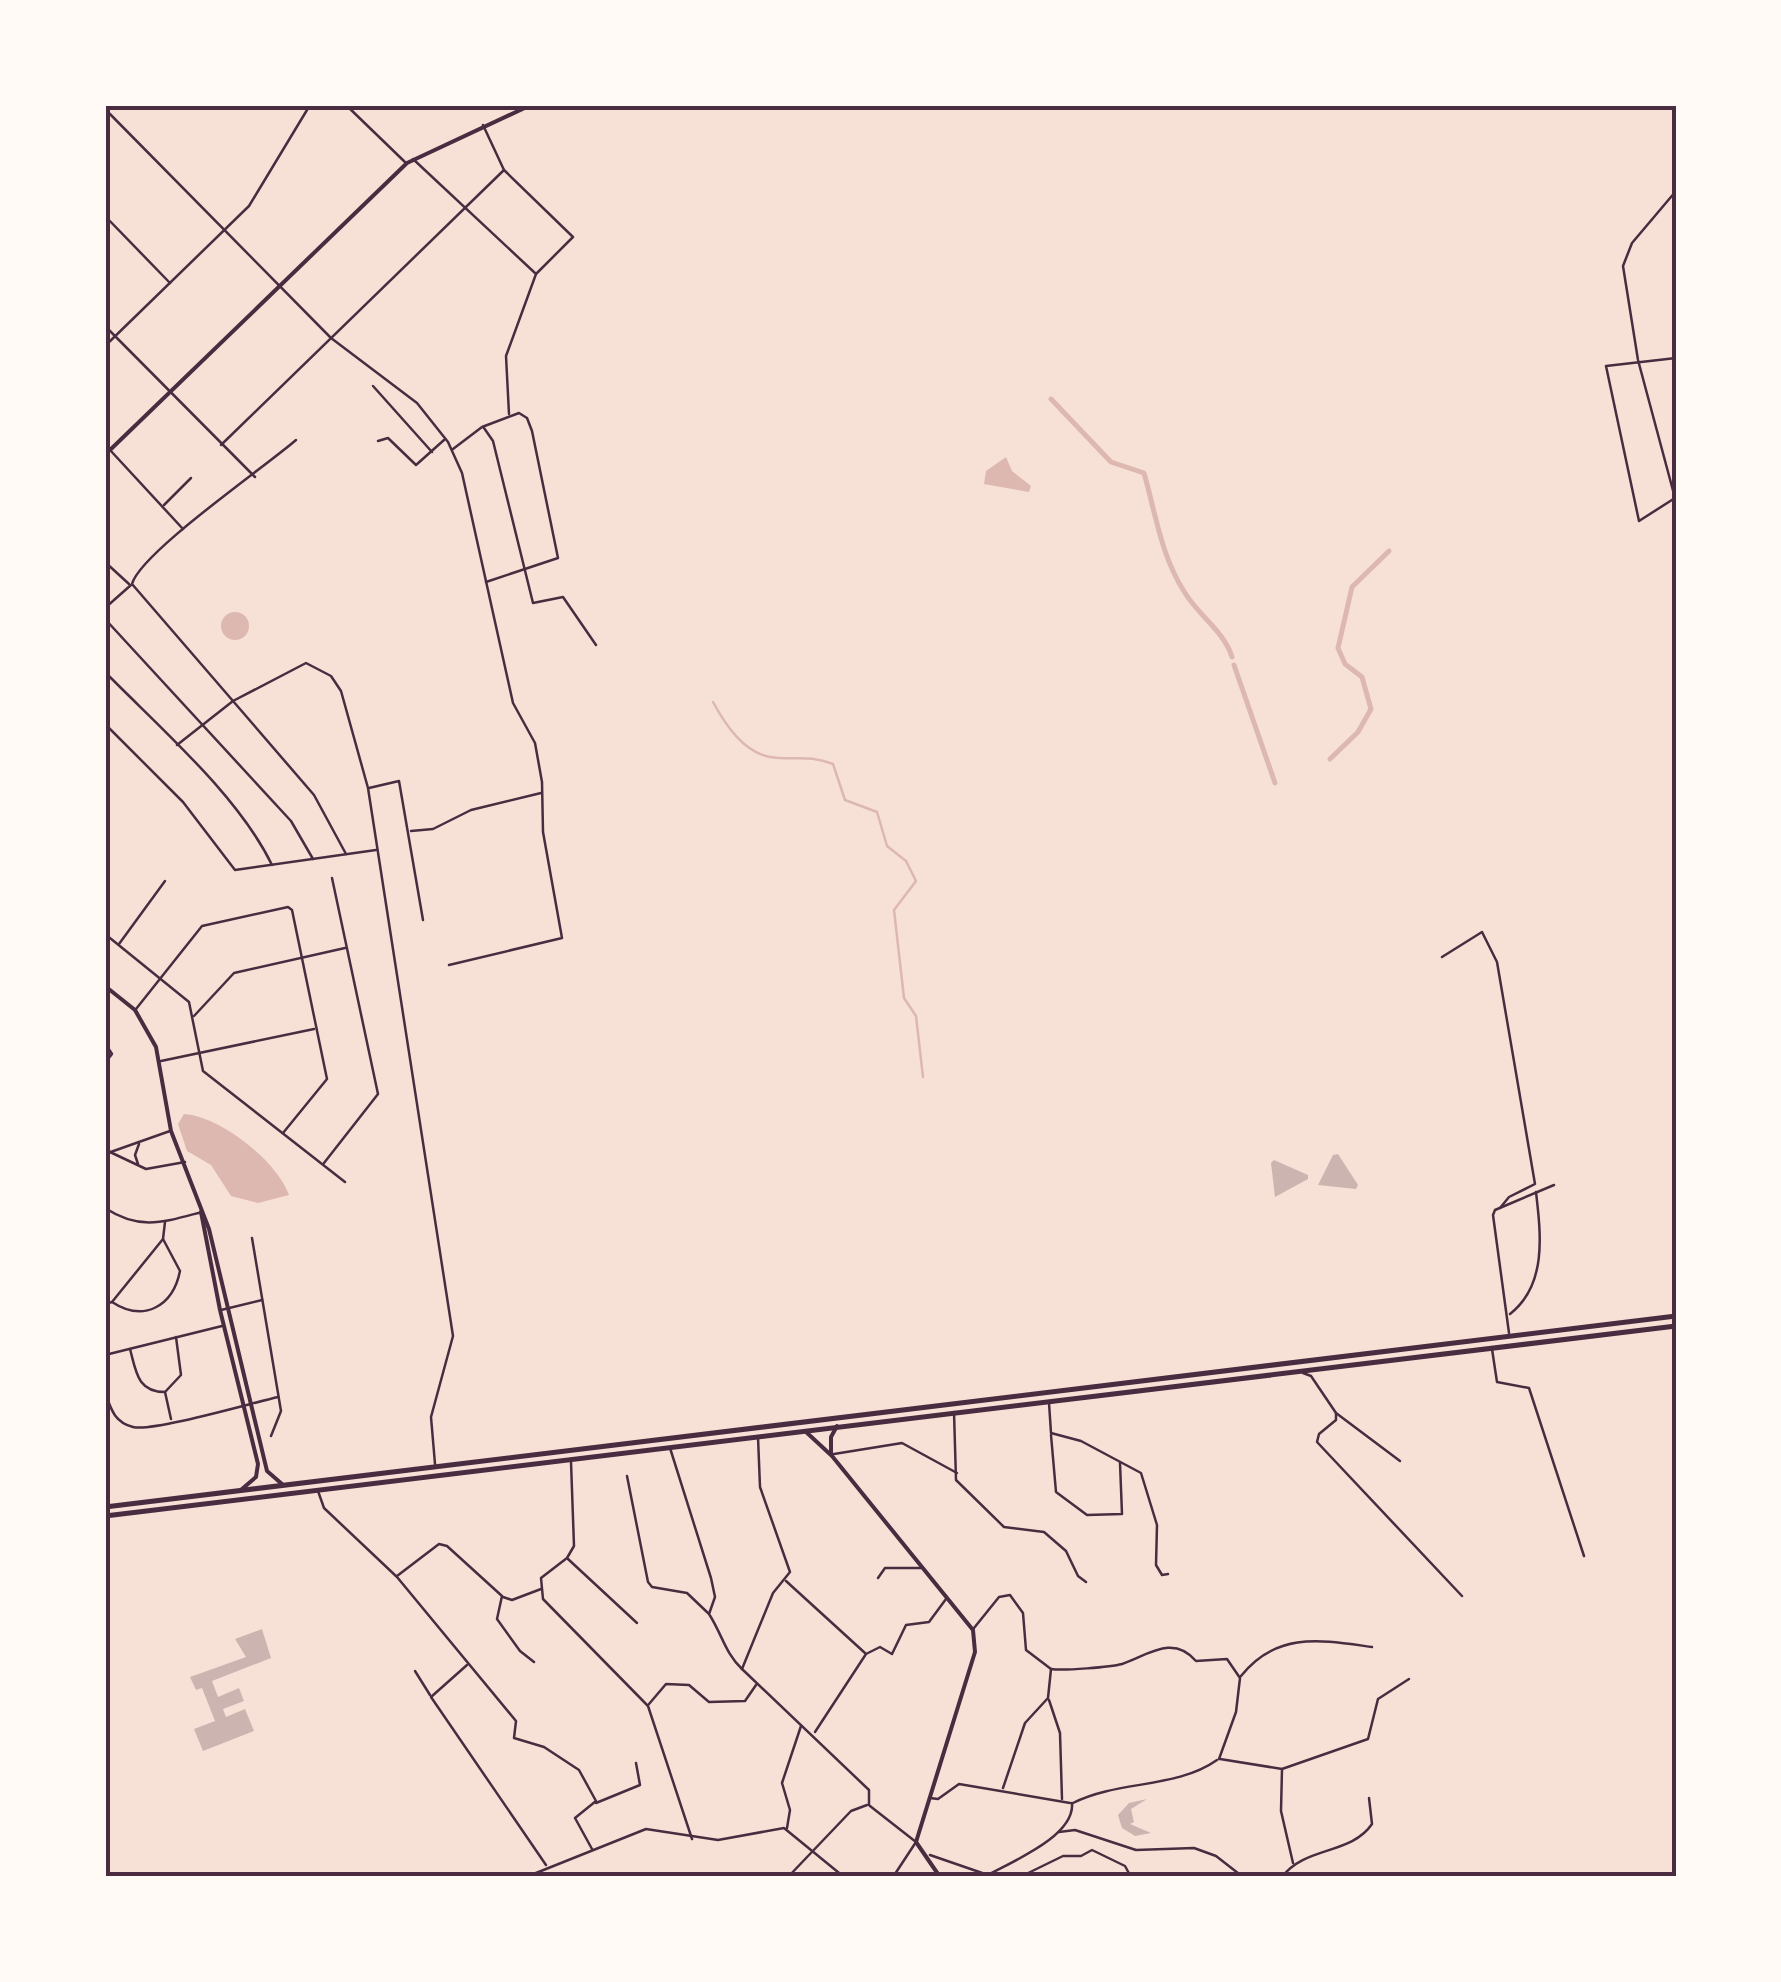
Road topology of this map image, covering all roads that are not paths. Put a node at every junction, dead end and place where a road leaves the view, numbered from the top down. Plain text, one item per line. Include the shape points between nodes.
1 (310, 105) edge
2 (346, 105) edge
3 (531, 105) edge
4 (106, 111) edge
5 (483, 125) junction
6 (413, 159) junction
7 (406, 163) junction
8 (504, 170) junction
9 (1676, 191) edge
10 (468, 209) junction
11 (105, 216) edge
12 (225, 229) junction
13 (536, 274) junction
14 (170, 283) junction
15 (280, 285) junction
16 (105, 326) edge
17 (115, 336) junction
18 (331, 338) junction
19 (105, 346) edge
20 (1676, 358) edge
21 (1638, 360) junction
22 (373, 386) dead end
23 (170, 392) junction
24 (509, 414) dead end
25 (482, 426) junction
26 (446, 439) junction
27 (296, 440) dead end
28 (378, 441) dead end
29 (105, 444) edge
30 (221, 445) junction
31 (110, 450) junction
32 (452, 450) junction
33 (432, 452) junction
34 (105, 455) edge
35 (254, 476) junction
36 (192, 478) dead end
37 (162, 506) junction
38 (184, 530) junction
39 (105, 562) edge
40 (524, 570) junction
41 (486, 582) junction
42 (131, 585) junction
43 (105, 608) edge
44 (105, 619) edge
45 (596, 645) dead end
46 (105, 672) edge
47 (233, 701) junction
48 (105, 724) edge
49 (204, 724) junction
50 (176, 745) junction
51 (368, 788) junction
52 (542, 792) junction
53 (411, 831) junction
54 (378, 850) junction
55 (347, 855) junction
56 (313, 860) junction
57 (273, 866) junction
58 (332, 878) dead end
59 (165, 881) dead end
60 (424, 920) dead end
61 (105, 934) edge
62 (118, 945) junction
63 (346, 948) junction
64 (1442, 957) dead end
65 (302, 958) junction
66 (449, 965) dead end
67 (160, 978) junction
68 (106, 989) edge
69 (135, 1010) junction
70 (192, 1018) junction
71 (316, 1029) junction
72 (105, 1043) edge
73 (199, 1054) junction
74 (158, 1062) junction
75 (105, 1063) edge
76 (171, 1131) junction
77 (283, 1133) junction
78 (140, 1142) junction
79 (108, 1153) edge
80 (185, 1162) junction
81 (322, 1164) junction
82 (138, 1165) junction
83 (345, 1182) dead end
84 (1554, 1184) dead end
85 (1536, 1191) junction
86 (105, 1208) edge
87 (1500, 1208) junction
88 (202, 1210) junction
89 (165, 1222) junction
90 (252, 1238) dead end
91 (163, 1239) junction
92 (264, 1300) junction
93 (112, 1302) junction
94 (105, 1304) edge
95 (223, 1310) junction
96 (1507, 1316) junction
97 (1676, 1316) edge
98 (223, 1326) junction
99 (1676, 1326) edge
100 (1587, 1327) junction
101 (1510, 1336) junction
102 (1589, 1336) junction
103 (176, 1337) junction
104 (1492, 1348) junction
105 (130, 1349) junction
106 (105, 1355) edge
107 (1297, 1371) junction
108 (105, 1392) edge
109 (165, 1392) junction
110 (1050, 1392) junction
111 (278, 1397) junction
112 (1050, 1401) junction
113 (249, 1403) junction
114 (954, 1412) junction
115 (1336, 1412) junction
116 (171, 1420) junction
117 (837, 1426) junction
118 (805, 1430) junction
119 (1051, 1433) junction
120 (271, 1436) dead end
121 (758, 1436) junction
122 (670, 1446) junction
123 (831, 1454) junction
124 (513, 1456) junction
125 (570, 1458) junction
126 (1120, 1461) junction
127 (1400, 1461) dead end
128 (514, 1465) junction
129 (436, 1466) junction
130 (958, 1474) junction
131 (628, 1476) dead end
132 (332, 1478) junction
133 (282, 1484) junction
134 (334, 1487) junction
135 (242, 1489) junction
136 (317, 1489) junction
137 (158, 1499) junction
138 (105, 1507) edge
139 (160, 1508) junction
140 (105, 1516) edge
141 (1584, 1556) dead end
142 (568, 1558) junction
143 (923, 1568) junction
144 (1168, 1574) dead end
145 (397, 1577) junction
146 (878, 1578) dead end
147 (784, 1580) junction
148 (1086, 1582) dead end
149 (541, 1589) junction
150 (502, 1596) junction
151 (1462, 1596) dead end
152 (947, 1598) junction
153 (709, 1614) junction
154 (637, 1622) dead end
155 (973, 1630) junction
156 (1372, 1647) dead end
157 (866, 1654) junction
158 (534, 1662) dead end
159 (467, 1666) junction
160 (742, 1669) junction
161 (1051, 1669) junction
162 (415, 1670) dead end
163 (1240, 1678) junction
164 (1409, 1679) dead end
165 (757, 1684) junction
166 (431, 1697) junction
167 (1048, 1698) junction
168 (648, 1706) junction
169 (802, 1724) junction
170 (814, 1734) junction
171 (1219, 1759) junction
172 (636, 1763) dead end
173 (1282, 1770) junction
174 (1003, 1788) junction
175 (928, 1798) junction
176 (1369, 1798) dead end
177 (1063, 1802) junction
178 (1072, 1803) junction
179 (595, 1804) junction
180 (869, 1805) junction
181 (786, 1830) junction
182 (1059, 1832) junction
183 (692, 1839) junction
184 (916, 1842) junction
185 (592, 1850) junction
186 (812, 1851) junction
187 (930, 1856) junction
188 (1292, 1863) junction
189 (546, 1866) junction
190 (993, 1875) edge
191 (1239, 1876) edge
192 (526, 1877) edge
193 (788, 1877) edge
194 (844, 1877) edge
195 (894, 1877) edge
196 (940, 1877) edge
197 (1020, 1877) edge
198 (1131, 1877) edge
199 (1282, 1877) edge

1 - 12 street via 248,206
2 - 7 street
3 - 5 street
4 - 12 street
5 - 6 street
5 - 8 street
6 - 7 street
6 - 10 street
7 - 15 street
8 - 10 street
8 - 13 street via 573,237
9 - 21 street via 1632,243 1623,266
10 - 13 street
10 - 18 street
11 - 14 street
12 - 14 street
12 - 15 street
13 - 24 street via 506,356
14 - 17 street
15 - 18 street
15 - 23 street
16 - 17 street
17 - 19 street
17 - 23 street
18 - 26 street via 397,384
18 - 30 street
20 - 21 street
21 - 21 street via 1675,498 1644,521 1606,366
22 - 33 street
23 - 30 street
23 - 31 street
25 - 32 street
25 - 40 street via 493,441
25 - 40 street via 520,413 528,418 558,558
26 - 32 street
26 - 33 street
27 - 35 street
28 - 33 street via 388,438 416,464
29 - 31 street
30 - 35 street
31 - 34 street
31 - 37 street
32 - 41 street
35 - 38 street
36 - 37 street
37 - 38 street
38 - 42 street via 139,569
39 - 42 street
40 - 41 street
40 - 45 street via 532,604 564,597
41 - 52 street via 513,704 535,743
42 - 43 street
42 - 47 street
44 - 49 street
46 - 50 street
47 - 49 street
47 - 51 street via 299,664 318,666 341,691
47 - 55 street via 314,795
48 - 57 street via 183,802 236,870
49 - 50 street
49 - 56 street via 291,821
50 - 57 street via 260,841
51 - 53 street via 399,780
51 - 54 street
52 - 53 street via 471,810 434,830
52 - 66 street via 562,938
53 - 60 street
54 - 55 street
54 - 129 street via 453,1336 430,1429
55 - 56 street
56 - 57 street
58 - 63 street
59 - 62 street
61 - 62 street
62 - 67 street
63 - 65 street
63 - 81 street via 378,1094
64 - 87 street via 1482,932 1498,962 1535,1184
65 - 67 street via 288,907 202,926
65 - 70 street via 234,973
65 - 71 street
67 - 69 street
67 - 70 street via 189,1002
68 - 69 street
69 - 74 street
70 - 73 street
71 - 73 street
71 - 77 street via 327,1079
72 - 75 street via 112,1054
73 - 74 street
73 - 77 street via 203,1071
74 - 76 street
76 - 78 street
76 - 80 street
77 - 81 street
78 - 79 street
78 - 82 street
79 - 82 street
80 - 82 street via 154,1169
80 - 88 street
81 - 83 street
84 - 85 street
85 - 87 street
85 - 96 street via 1539,1270 1523,1303
86 - 89 street via 129,1223
87 - 96 street via 1494,1215
88 - 89 street
88 - 95 street
89 - 91 street
90 - 92 street
91 - 93 street
91 - 93 street via 180,1271 172,1296 149,1311
92 - 95 street
92 - 111 street
93 - 94 street
95 - 98 street
95 - 113 street
96 - 101 street
97 - 100 highway
98 - 103 street
98 - 113 street
99 - 102 highway
100 - 101 highway
100 - 102 highway
101 - 110 highway
102 - 104 highway
103 - 105 street
103 - 109 street via 181,1375
104 - 107 highway
104 - 141 street via 1497,1382 1529,1388
105 - 106 street
105 - 109 street via 143,1386
107 - 112 highway
107 - 115 street via 1311,1376
108 - 116 street via 121,1422 145,1428
109 - 116 street
110 - 112 highway
110 - 124 highway
111 - 113 street
111 - 120 street
112 - 114 highway
112 - 119 street
113 - 116 street
113 - 133 street via 266,1470
113 - 135 street via 258,1468
114 - 117 highway
114 - 130 street
115 - 127 street
115 - 151 street via 1316,1442
117 - 118 highway
117 - 123 street
118 - 121 highway
118 - 123 street
119 - 126 street
119 - 126 street via 1056,1492 1087,1516 1122,1514
121 - 122 highway
121 - 147 street via 760,1487 790,1572
122 - 125 highway
122 - 153 street via 711,1578 715,1597
123 - 130 street via 902,1443
123 - 143 street
124 - 128 highway
124 - 129 highway
125 - 128 highway
125 - 142 street via 576,1516
126 - 144 street via 1141,1473 1157,1525 1156,1564 1162,1576
128 - 134 highway
129 - 132 highway
130 - 148 street via 956,1480 1004,1527 1036,1529 1055,1540
131 - 153 street via 648,1582 687,1592
132 - 133 highway
132 - 134 highway
133 - 135 highway
134 - 136 highway
135 - 137 highway
136 - 139 highway
136 - 145 street via 324,1508
137 - 138 highway
137 - 139 highway
139 - 140 highway
142 - 149 street via 546,1572
142 - 154 street
143 - 146 street via 885,1568
143 - 152 street
145 - 150 street via 439,1544
145 - 159 street
147 - 157 street
147 - 160 street
149 - 150 street via 510,1600
149 - 168 street via 543,1600
150 - 158 street via 497,1618
152 - 155 street
152 - 157 street via 928,1622 906,1625 892,1654 880,1647
153 - 160 street via 725,1653
155 - 161 street via 999,1598 1010,1595 1023,1613 1026,1650
155 - 175 street via 975,1652
156 - 163 street via 1296,1640
157 - 170 street
159 - 166 street
159 - 179 street via 516,1721 514,1738 544,1746 579,1770
160 - 165 street
161 - 163 street via 1113,1666 1171,1647 1196,1661 1227,1659
161 - 167 street
162 - 166 street
163 - 171 street
164 - 173 street via 1378,1699 1368,1739
165 - 168 street via 745,1701 708,1702 689,1685 666,1684
165 - 169 street
166 - 189 street
167 - 174 street via 1025,1723
167 - 177 street via 1058,1725
168 - 183 street
169 - 170 street
169 - 181 street via 782,1783 790,1810
170 - 180 street via 869,1790
171 - 173 street
171 - 178 street via 1154,1782 1102,1788
172 - 179 street via 640,1785
173 - 188 street via 1281,1811
174 - 175 street via 959,1784
174 - 177 street
175 - 184 street
176 - 188 street via 1372,1824 1359,1839
177 - 178 street
178 - 182 street
179 - 185 street via 575,1814
180 - 184 street
180 - 186 street via 852,1811
181 - 183 street
181 - 186 street
182 - 190 street
182 - 191 street via 1075,1830 1136,1850 1194,1848
183 - 185 street via 646,1829
184 - 187 street
184 - 195 street
185 - 189 street
186 - 193 street
186 - 194 street
187 - 190 street
187 - 196 street
188 - 199 street
189 - 192 street
197 - 198 street via 1092,1850 1125,1866

